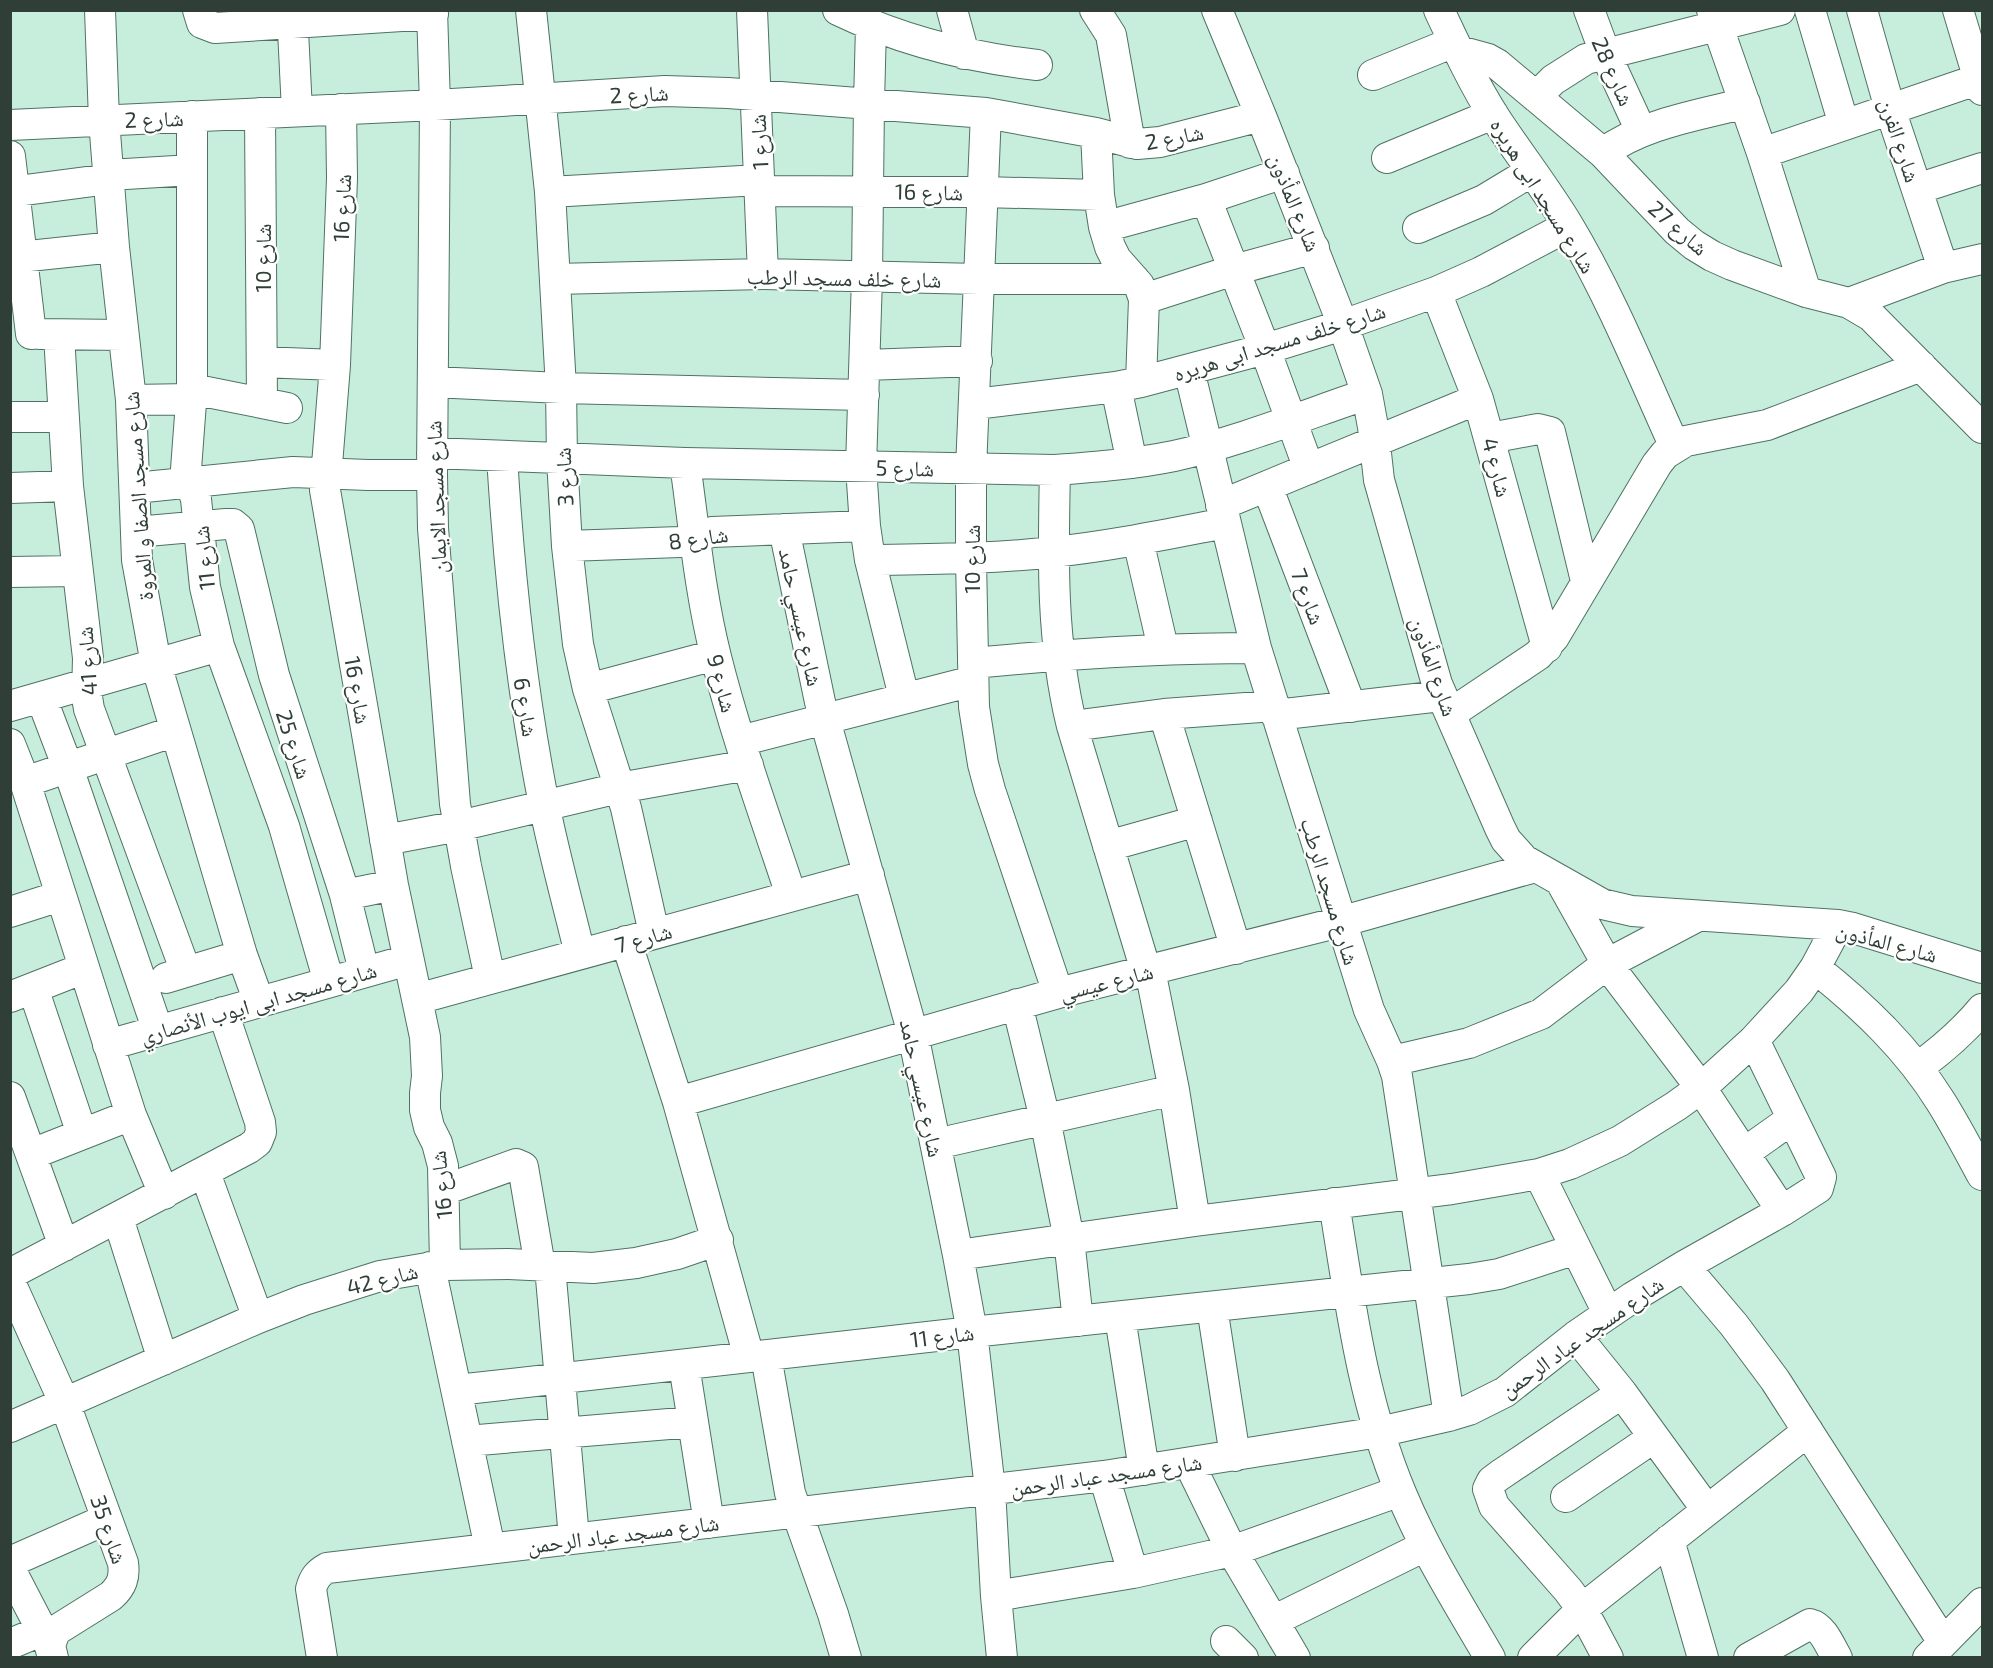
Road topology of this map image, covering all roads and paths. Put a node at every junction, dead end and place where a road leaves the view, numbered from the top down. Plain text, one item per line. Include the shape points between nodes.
1 (100, 10) edge
2 (198, 10) edge
3 (531, 10) edge
4 (752, 10) edge
5 (838, 10) edge
6 (952, 10) edge
7 (1217, 10) edge
8 (1439, 10) edge
9 (1589, 10) edge
10 (1780, 10) edge
11 (1810, 10) edge
12 (1862, 10) edge
13 (1958, 10) edge
14 (432, 12) edge
15 (1106, 13) edge
16 (292, 17) edge
17 (1715, 18) edge
18 (871, 26) junction
19 (1456, 47) junction
20 (1605, 53) junction
21 (964, 54) junction
22 (1037, 65) dead end
23 (1373, 75) dead end
24 (1981, 82) edge
25 (755, 95) junction
26 (1536, 97) junction
27 (540, 99) junction
28 (868, 103) junction
29 (1745, 103) junction
30 (435, 105) junction
31 (341, 109) junction
32 (1890, 109) junction
33 (297, 111) junction
34 (260, 113) junction
35 (986, 113) junction
36 (1493, 114) junction
37 (192, 116) junction
38 (1261, 116) junction
39 (104, 120) junction
40 (10, 125) edge
41 (1844, 125) junction
42 (1641, 131) junction
43 (1096, 133) junction
44 (1130, 143) junction
45 (1603, 153) junction
46 (1762, 153) junction
47 (10, 156) edge
48 (1387, 158) dead end
49 (1983, 168) edge
50 (192, 170) junction
51 (1532, 171) junction
52 (1284, 173) junction
53 (109, 177) junction
54 (760, 186) junction
55 (1917, 189) junction
56 (868, 190) junction
57 (12, 192) edge
58 (550, 192) junction
59 (982, 192) junction
60 (1099, 195) junction
61 (1206, 199) junction
62 (1568, 226) junction
63 (1104, 227) junction
64 (1418, 228) dead end
65 (114, 246) junction
66 (1314, 248) junction
67 (16, 257) edge
68 (1983, 259) edge
69 (1943, 268) junction
70 (1233, 270) junction
71 (763, 274) junction
72 (867, 277) junction
73 (555, 279) junction
74 (979, 279) junction
75 (1139, 289) junction
76 (1436, 292) junction
77 (1806, 292) junction
78 (1849, 303) junction
79 (1343, 325) junction
80 (33, 334) edge
81 (123, 335) junction
82 (1265, 349) junction
83 (977, 361) junction
84 (262, 362) junction
85 (336, 365) junction
86 (864, 365) junction
87 (1921, 366) junction
88 (1189, 370) junction
89 (433, 382) junction
90 (1128, 385) junction
91 (561, 388) junction
92 (192, 394) junction
93 (1367, 394) junction
94 (864, 395) junction
95 (1478, 399) junction
96 (131, 400) junction
97 (975, 404) junction
98 (10, 417) edge
99 (63, 417) junction
100 (1290, 419) junction
101 (1983, 428) edge
102 (1490, 438) junction
103 (1374, 442) junction
104 (1208, 447) junction
105 (1675, 447) junction
106 (502, 456) junction
107 (562, 459) junction
108 (685, 463) junction
109 (1132, 463) junction
110 (432, 464) junction
111 (861, 467) junction
112 (971, 469) junction
113 (1309, 469) junction
114 (1055, 470) junction
115 (325, 473) junction
116 (190, 482) junction
117 (68, 486) junction
118 (1267, 486) junction
119 (10, 488) edge
120 (135, 488) junction
121 (1223, 514) junction
122 (212, 525) junction
123 (865, 526) junction
124 (784, 529) junction
125 (136, 532) junction
126 (695, 537) junction
127 (1138, 540) junction
128 (567, 546) junction
129 (1053, 552) junction
130 (971, 559) junction
131 (870, 560) junction
132 (77, 571) junction
133 (10, 573) edge
134 (1586, 581) junction
135 (219, 646) junction
136 (1547, 647) junction
137 (1163, 648) junction
138 (1256, 648) junction
139 (715, 655) junction
140 (1058, 655) junction
141 (156, 664) junction
142 (973, 672) junction
143 (87, 684) junction
144 (588, 689) junction
145 (41, 697) junction
146 (904, 698) junction
147 (1445, 705) junction
148 (10, 706) edge
149 (1351, 707) junction
150 (1275, 711) junction
151 (1164, 714) junction
152 (824, 719) junction
153 (1072, 726) junction
154 (175, 732) junction
155 (10, 744) edge
156 (744, 753) junction
157 (106, 754) junction
158 (68, 768) junction
159 (25, 782) junction
160 (620, 788) junction
161 (544, 805) junction
162 (1197, 821) junction
163 (459, 826) junction
164 (385, 840) junction
165 (1108, 846) junction
166 (1535, 867) junction
167 (869, 875) junction
168 (1561, 882) junction
169 (393, 885) junction
170 (345, 895) junction
171 (791, 895) junction
172 (60, 896) junction
173 (10, 912) edge
174 (1698, 916) junction
175 (1340, 922) junction
176 (1838, 925) junction
177 (654, 933) junction
178 (626, 941) junction
179 (1236, 949) junction
180 (580, 954) junction
181 (242, 955) junction
182 (408, 960) junction
183 (1607, 964) junction
184 (84, 968) junction
185 (1815, 968) junction
186 (1983, 968) edge
187 (1148, 970) junction
188 (364, 971) junction
189 (186, 972) junction
190 (490, 978) junction
191 (329, 982) junction
192 (143, 984) junction
193 (22, 993) edge
194 (1058, 993) junction
195 (417, 999) junction
196 (259, 1002) junction
197 (1017, 1004) junction
198 (1983, 1009) edge
199 (223, 1012) junction
200 (158, 1031) junction
201 (913, 1034) junction
202 (1754, 1040) junction
203 (108, 1045) junction
204 (1392, 1061) junction
205 (1917, 1068) junction
206 (1701, 1088) junction
207 (1174, 1090) junction
208 (10, 1097) edge
209 (678, 1102) junction
210 (131, 1115) junction
211 (1045, 1119) junction
212 (1792, 1119) junction
213 (82, 1134) junction
214 (936, 1144) junction
215 (23, 1145) edge
216 (1744, 1153) junction
217 (205, 1173) junction
218 (1539, 1174) junction
219 (1983, 1175) edge
220 (444, 1190) junction
221 (1415, 1193) junction
222 (164, 1194) junction
223 (1334, 1203) junction
224 (1782, 1211) junction
225 (118, 1218) junction
226 (1196, 1221) junction
227 (1069, 1239) junction
228 (718, 1240) junction
229 (64, 1246) junction
230 (1576, 1249) junction
231 (958, 1255) junction
232 (437, 1266) junction
233 (545, 1266) junction
234 (1684, 1266) junction
235 (10, 1274) edge
236 (10, 1282) edge
237 (1429, 1283) junction
238 (1348, 1293) junction
239 (1212, 1307) junction
240 (1608, 1313) junction
241 (1120, 1317) junction
242 (258, 1318) junction
243 (1078, 1321) junction
244 (972, 1332) junction
245 (1576, 1336) junction
246 (758, 1356) junction
247 (163, 1360) junction
248 (684, 1365) junction
249 (560, 1379) junction
250 (457, 1390) junction
251 (1622, 1393) junction
252 (65, 1404) junction
253 (1449, 1416) junction
254 (693, 1422) junction
255 (10, 1427) edge
256 (1808, 1431) junction
257 (1379, 1432) junction
258 (564, 1433) junction
259 (1653, 1438) junction
260 (467, 1441) junction
261 (1235, 1456) junction
262 (1189, 1463) junction
263 (1144, 1470) junction
264 (1104, 1476) junction
265 (990, 1489) junction
266 (1400, 1491) junction
267 (1566, 1497) dead end
268 (1707, 1510) junction
269 (796, 1512) junction
270 (107, 1519) junction
271 (709, 1523) junction
272 (574, 1538) junction
273 (1669, 1540) junction
274 (1425, 1546) junction
275 (490, 1548) junction
276 (1232, 1551) junction
277 (10, 1562) edge
278 (10, 1569) edge
279 (1133, 1573) junction
280 (996, 1596) junction
281 (1983, 1604) edge
282 (1582, 1609) junction
283 (1273, 1621) junction
284 (10, 1644) edge
285 (48, 1645) edge
286 (1936, 1650) edge
287 (322, 1658) edge
288 (846, 1658) edge
289 (1002, 1658) edge
290 (1295, 1658) edge
291 (1490, 1658) edge
292 (1533, 1658) edge
293 (1608, 1658) edge
294 (1703, 1658) edge
295 (1749, 1658) edge
296 (1837, 1658) edge

1 - 39 street, شارع مسجد الصفا و المروة
2 - 16 street via 202,23 215,28
3 - 27 street, شارع 3
4 - 25 street, شارع 1
5 - 18 street
6 - 21 street
7 - 38 street, شارع المأذون
8 - 19 street, شارع مسجد ابى هريره
9 - 20 street, شارع 28
10 - 17 street
11 - 41 street
12 - 32 street, شارع الفرن
13 - 24 street
14 - 16 street
14 - 30 street, شارع مسجد الايمان
15 - 44 street
16 - 33 street
17 - 20 street
17 - 29 street
18 - 21 street
18 - 28 street
19 - 23 street
19 - 26 street, شارع 27 via 1497,64
19 - 36 street, شارع مسجد ابى هريره
20 - 26 street via 1568,70
20 - 42 street, شارع 28
21 - 22 street
24 - 32 street
25 - 27 street, شارع 2 via 665,91
25 - 28 street, شارع 2
25 - 54 street, شارع 1
26 - 45 street, شارع 27
27 - 30 street, شارع 2
27 - 58 street, شارع 3
28 - 35 street, شارع 2
28 - 56 street
29 - 42 street
29 - 46 street
30 - 31 street, شارع 2
30 - 89 street, شارع مسجد الايمان
31 - 33 street, شارع 2
31 - 85 street, شارع 16
32 - 41 street
32 - 55 street, شارع الفرن
33 - 34 street, شارع 2
34 - 37 street, شارع 2
34 - 84 street, شارع 10
35 - 43 street, شارع 2
35 - 59 street, شارع 10
36 - 48 street
36 - 51 street, شارع مسجد ابى هريره
37 - 39 street, شارع 2
37 - 50 street, شارع 11
38 - 44 street, شارع 2 via 1160,142
38 - 52 street, شارع المأذون
39 - 40 street, شارع 2
39 - 53 street, شارع مسجد الصفا و المروة
41 - 46 street
42 - 45 street
43 - 44 street, شارع 2
43 - 60 street
45 - 77 street, شارع 27 via 1694,245 1712,256
46 - 77 street
47 - 57 street, شارع 41
49 - 55 street
50 - 53 street
50 - 92 street, شارع 11
51 - 62 street, شارع مسجد ابى هريره
51 - 64 street via 1484,200
52 - 61 street
52 - 66 street, شارع المأذون
53 - 57 street
53 - 65 street, شارع مسجد الصفا و المروة
54 - 56 street, شارع 16
54 - 58 street, شارع 16
54 - 71 street, شارع 1
55 - 69 street, شارع الفرن
56 - 59 street, شارع 16
56 - 72 street
57 - 67 street, شارع 41
58 - 73 street, شارع 3
59 - 60 street, شارع 16
59 - 74 street, شارع 10
60 - 63 street
61 - 63 street
61 - 70 street
62 - 76 street, شارع خلف مسجد ابى هريره
62 - 105 street, شارع مسجد ابى هريره via 1602,289
63 - 75 street via 1116,259
65 - 67 street
65 - 81 street, شارع مسجد الصفا و المروة
66 - 70 street, شارع خلف مسجد الرطب
66 - 79 street, شارع المأذون
67 - 80 street, شارع 41
68 - 69 street
69 - 78 street
70 - 75 street, شارع خلف مسجد الرطب
70 - 82 street
71 - 72 street, شارع خلف مسجد الرطب
71 - 73 street, شارع خلف مسجد الرطب
72 - 74 street, شارع خلف مسجد الرطب
72 - 86 street
73 - 91 street, شارع 3
74 - 75 street, شارع خلف مسجد الرطب
74 - 83 street, شارع 10
75 - 90 street
76 - 79 street, شارع خلف مسجد ابى هريره
76 - 95 street, شارع 4
77 - 78 street, شارع 27
78 - 87 street, شارع 27 via 1871,316
79 - 82 street, شارع خلف مسجد ابى هريره
79 - 93 street, شارع المأذون
80 - 81 street
80 - 99 street, شارع 41
81 - 96 street, شارع مسجد الصفا و المروة
82 - 88 street, شارع خلف مسجد ابى هريره
82 - 100 street
83 - 86 street
83 - 97 street, شارع 10
84 - 85 street
84 - 92 street, شارع 10 via 274,405
85 - 115 street, شارع 16
86 - 94 street
87 - 101 street, شارع 27
87 - 105 street via 1767,425 1699,438
88 - 90 street, شارع خلف مسجد ابى هريره
88 - 104 street, شارع مسجد الرطب
89 - 91 street
89 - 110 street, شارع مسجد الايمان
90 - 97 street, شارع خلف مسجد ابى هريره
90 - 109 street
91 - 94 street
91 - 107 street, شارع 3
92 - 96 street
92 - 116 street, شارع 11 via 186,469
93 - 100 street, شارع 5
93 - 103 street, شارع المأذون
94 - 111 street
95 - 102 street, شارع 4
95 - 103 street
96 - 120 street, شارع مسجد الصفا و المروة
97 - 112 street, شارع 10
98 - 99 street
99 - 117 street, شارع 41
100 - 104 street, شارع 5
100 - 113 street
102 - 134 street via 1538,429 1550,432
102 - 136 street, شارع 4
103 - 113 street
103 - 147 street, شارع المأذون via 1379,480
104 - 109 street, شارع 5
104 - 121 street, شارع مسجد الرطب
105 - 134 street via 1658,464
106 - 107 street, شارع 5
106 - 110 street, شارع 5
106 - 161 street, شارع 6 via 521,665
107 - 108 street, شارع 5
107 - 128 street, شارع 3
108 - 111 street, شارع 5
108 - 126 street, شارع 9
109 - 114 street, شارع 5
110 - 115 street, شارع 5
110 - 163 street, شارع مسجد الايمان via 433,528
111 - 112 street, شارع 5
111 - 123 street
112 - 114 street, شارع 5
112 - 130 street, شارع 10
113 - 118 street
114 - 129 street
115 - 116 street, شارع 5 via 293,472
115 - 164 street, شارع 16 via 327,511
116 - 120 street, شارع 5
116 - 122 street, شارع 11
117 - 119 street
117 - 132 street, شارع 41
118 - 121 street
118 - 149 street, شارع 7
120 - 125 street, شارع مسجد الصفا و المروة
121 - 127 street
121 - 138 street, شارع مسجد الرطب
122 - 125 street
122 - 135 street, شارع 11 via 205,587
122 - 170 street, شارع 25 via 233,524 243,537 274,675
123 - 124 street, شارع 8
123 - 131 street
124 - 126 street, شارع 8 via 712,532
124 - 152 street, شارع عيسي حامد
125 - 141 street, شارع مسجد الصفا و المروة via 140,583
126 - 128 street, شارع 8 via 680,542
126 - 139 street, شارع 9
127 - 129 street
127 - 137 street
128 - 144 street, شارع 3 via 578,644
129 - 130 street
129 - 140 street
130 - 131 street
130 - 142 street, شارع 10
131 - 146 street
132 - 133 street
132 - 143 street, شارع 41 via 88,658
134 - 136 street
135 - 141 street
135 - 191 street, شارع 11 via 273,791
136 - 147 street
137 - 138 street
137 - 140 street
138 - 150 street, شارع مسجد الرطب
139 - 144 street
139 - 156 street, شارع 9
140 - 142 street
140 - 153 street
141 - 143 street
141 - 154 street, شارع مسجد الصفا و المروة
142 - 146 street
142 - 194 street, شارع 10 via 978,740 985,772
143 - 145 street
143 - 157 street, شارع 41 via 89,709
144 - 160 street, شارع 3
145 - 148 street
145 - 158 street
146 - 152 street
147 - 149 street
147 - 166 street, شارع المأذون via 1506,840
149 - 150 street
150 - 151 street
150 - 175 street, شارع مسجد الرطب
151 - 153 street
151 - 162 street
152 - 156 street
152 - 167 street, شارع عيسي حامد
153 - 165 street
154 - 157 street
154 - 181 street, شارع مسجد الصفا و المروة
155 - 159 street
156 - 160 street
156 - 171 street, شارع 9
157 - 158 street
157 - 189 street, شارع 41
158 - 159 street
158 - 192 street
159 - 172 street
160 - 161 street
160 - 177 street, شارع 3
161 - 163 street
161 - 180 street, شارع 6
162 - 165 street
162 - 179 street
163 - 164 street
163 - 190 street, شارع مسجد الايمان
164 - 169 street, شارع 16
165 - 187 street
166 - 168 street, شارع المأذون
166 - 175 street, شارع عيسي
167 - 171 street, شارع 7
167 - 201 street, شارع عيسي حامد
168 - 174 street, شارع المأذون via 1615,908
168 - 183 street
169 - 170 street
169 - 182 street, شارع 16
170 - 188 street, شارع 25
171 - 177 street, شارع 7
172 - 173 street
172 - 184 street
174 - 176 street, شارع المأذون
174 - 183 street
175 - 179 street, شارع عيسي
175 - 204 street, شارع مسجد الرطب via 1371,1016
176 - 185 street
176 - 186 street, شارع المأذون
177 - 178 street, شارع 7
178 - 180 street, شارع 7
178 - 209 street
179 - 187 street, شارع عيسي
180 - 190 street, شارع 7
181 - 189 street
181 - 196 street, شارع مسجد الصفا و المروة
182 - 188 street, شارع مسجد ابى ايوب الأنصاري
182 - 195 street, شارع 16
183 - 204 street via 1541,1014 1516,1026 1469,1043
183 - 206 street
184 - 193 street
184 - 203 street
185 - 202 street
185 - 205 street via 1870,1014
187 - 194 street, شارع عيسي
187 - 207 street
188 - 191 street, شارع مسجد ابى ايوب الأنصاري
189 - 192 street
190 - 195 street, شارع 7
191 - 196 street, شارع مسجد ابى ايوب الأنصاري
192 - 200 street
193 - 213 street
194 - 197 street, شارع عيسي
195 - 220 street, شارع 16 via 427,1056 425,1110 443,1166
196 - 199 street, شارع مسجد ابى ايوب الأنصاري
197 - 201 street, شارع عيسي
197 - 211 street
198 - 205 street via 1943,1049
199 - 200 street, شارع مسجد ابى ايوب الأنصاري
199 - 217 street via 261,1132 249,1148
200 - 203 street, شارع مسجد ابى ايوب الأنصاري
201 - 209 street, شارع عيسي
201 - 214 street, شارع عيسي حامد
202 - 206 street
202 - 212 street
203 - 210 street
204 - 221 street, شارع مسجد الرطب
205 - 219 street
206 - 216 street
206 - 218 street via 1620,1142
207 - 211 street
207 - 226 street
208 - 215 street
209 - 228 street
210 - 213 street
210 - 222 street
211 - 214 street
211 - 227 street
212 - 216 street
212 - 224 street, شارع مسجد عباد الرحمن via 1821,1177 1818,1188
213 - 215 street
214 - 231 street, شارع عيسي حامد
215 - 229 street
216 - 224 street
217 - 222 street
217 - 242 street
218 - 221 street
218 - 230 street
220 - 232 street, شارع 16
220 - 233 street via 516,1164 523,1167
221 - 223 street
221 - 237 street, شارع مسجد الرطب
222 - 225 street
223 - 226 street
223 - 238 street
224 - 234 street, شارع مسجد عباد الرحمن
225 - 229 street
225 - 247 street
226 - 227 street
227 - 231 street
227 - 243 street
228 - 233 street, شارع 42 via 636,1263 593,1268
228 - 246 street
229 - 235 street
230 - 237 street, شارع 11 via 1499,1274
230 - 240 street
231 - 244 street, شارع عيسي حامد
232 - 233 street, شارع 42
232 - 242 street, شارع 42 via 380,1276
232 - 250 street, شارع 16
233 - 249 street
234 - 240 street, شارع مسجد عباد الرحمن
234 - 256 street via 1756,1352
236 - 252 street, شارع 35
237 - 238 street, شارع 11
237 - 253 street, شارع مسجد الرطب
238 - 239 street, شارع 11
238 - 257 street
239 - 241 street, شارع 11
239 - 261 street
240 - 245 street, شارع مسجد عباد الرحمن
241 - 243 street, شارع 11
241 - 263 street
242 - 247 street, شارع 42
243 - 244 street, شارع 11
244 - 246 street, شارع 11
244 - 265 street, شارع عيسي حامد
245 - 251 street
245 - 253 street, شارع مسجد عباد الرحمن via 1505,1392
246 - 248 street, شارع 11
246 - 269 street
247 - 252 street, شارع 42
248 - 249 street, شارع 11
248 - 254 street
249 - 250 street, شارع 11
249 - 258 street
250 - 260 street, شارع 16
251 - 259 street
251 - 282 street via 1500,1475 1488,1489 1499,1513
252 - 255 street, شارع 42
252 - 270 street, شارع 35
253 - 257 street, شارع مسجد عباد الرحمن
254 - 258 street
254 - 271 street
256 - 268 street
256 - 286 street
257 - 261 street, شارع مسجد عباد الرحمن
257 - 266 street
258 - 260 street
258 - 272 street
259 - 267 street
259 - 268 street
260 - 275 street, شارع 16
261 - 262 street, شارع مسجد عباد الرحمن
262 - 263 street, شارع مسجد عباد الرحمن
262 - 276 street
263 - 264 street, شارع مسجد عباد الرحمن
264 - 265 street, شارع مسجد عباد الرحمن
264 - 279 street
265 - 269 street, شارع مسجد عباد الرحمن
265 - 280 street, شارع عيسي حامد
266 - 274 street
266 - 276 street
268 - 273 street
269 - 271 street, شارع مسجد عباد الرحمن
269 - 288 street
270 - 277 street
270 - 285 street, شارع 35 via 123,1563 123,1581 111,1596 58,1628
271 - 272 street, شارع مسجد عباد الرحمن
272 - 275 street, شارع مسجد عباد الرحمن
273 - 282 street
273 - 294 street
274 - 283 street
274 - 291 street
275 - 287 street, شارع مسجد عباد الرحمن via 320,1572 311,1589
276 - 279 street
276 - 283 street
278 - 285 street
279 - 280 street
280 - 289 street, شارع عيسي حامد
281 - 286 street
282 - 292 street
282 - 293 street
283 - 290 street
284 - 285 street
295 - 296 street via 1810,1624 1821,1630

